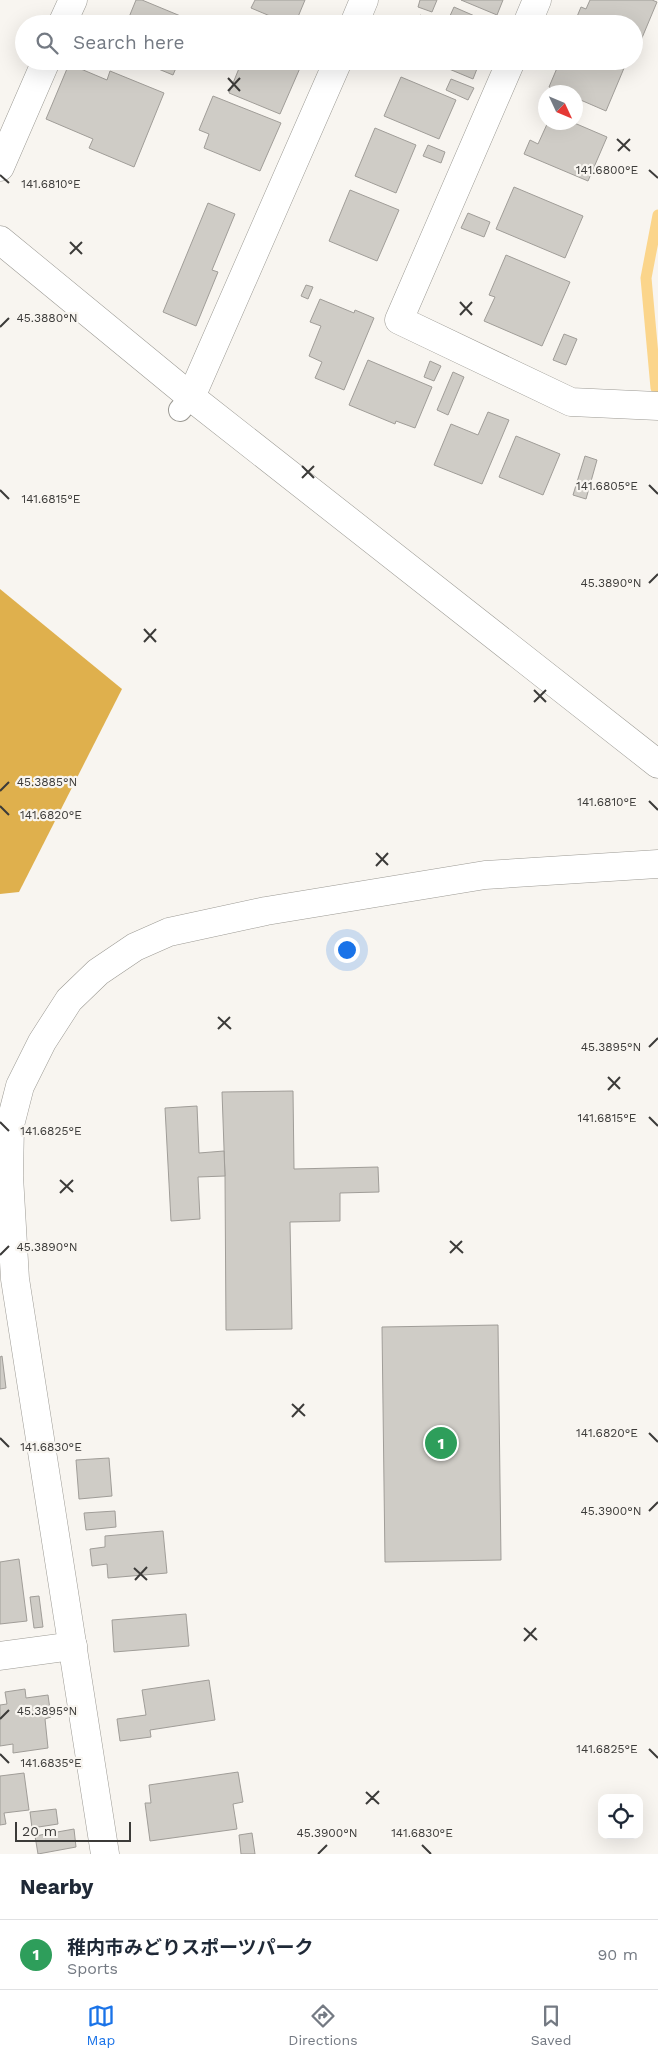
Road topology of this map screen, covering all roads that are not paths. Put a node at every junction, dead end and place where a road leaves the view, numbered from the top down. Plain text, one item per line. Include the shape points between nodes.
1 (73, 0) edge
2 (364, 0) edge
3 (537, 0) edge
4 (66, 15) edge
5 (358, 15) edge
6 (531, 15) edge
7 (42, 70) edge
8 (334, 70) edge
9 (507, 70) edge
10 (0, 167) edge
11 (0, 240) edge
12 (186, 404) junction
13 (658, 406) edge
14 (658, 764) edge
15 (658, 864) edge
16 (7, 1278) edge
17 (73, 1646) junction
18 (0, 1656) edge
19 (105, 1854) edge

1 - 4 street
2 - 5 street
3 - 6 street
7 - 10 street
8 - 12 street
9 - 13 street via 399,320 571,402
11 - 12 street
12 - 14 street
15 - 16 street via 485,875 266,911 169,932 135,947 98,972 69,1000 42,1042 20,1086 10,1125
16 - 17 street
17 - 18 street
17 - 19 street

